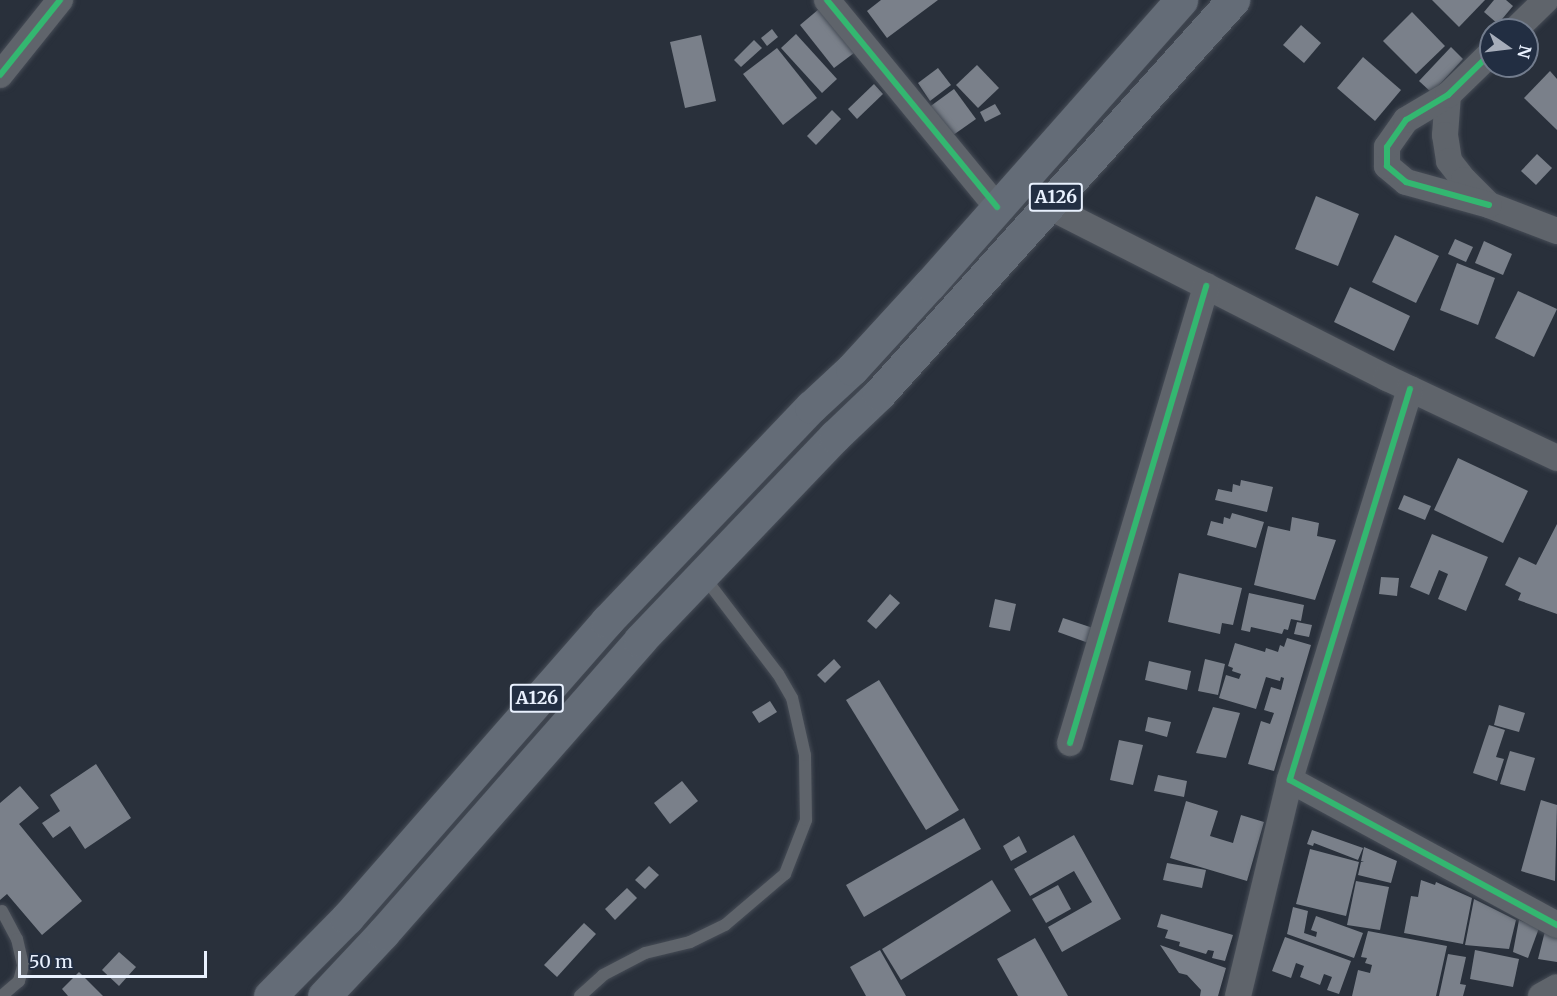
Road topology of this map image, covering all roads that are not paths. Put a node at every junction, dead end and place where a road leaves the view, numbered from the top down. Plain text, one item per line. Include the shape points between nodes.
1 (60, 0) edge
2 (827, 0) edge
3 (1181, 0) edge
4 (1233, 0) edge
5 (1546, 0) edge
6 (1527, 18) edge
7 (1479, 65) edge
8 (0, 75) edge
9 (1448, 95) junction
10 (1489, 205) junction
11 (1048, 206) junction
12 (997, 207) junction
13 (1557, 231) edge
14 (1206, 286) junction
15 (1410, 389) junction
16 (1557, 458) edge
17 (703, 576) junction
18 (1070, 743) dead end
19 (1290, 780) junction
20 (2, 911) dead end
21 (1557, 925) edge
22 (1557, 987) edge
23 (2, 996) edge
24 (270, 996) edge
25 (324, 996) edge
26 (580, 996) edge
27 (1238, 996) edge
28 (1541, 996) edge

1 - 8 street
2 - 12 street
3 - 12 highway, A126
4 - 11 highway, A126
5 - 6 street
7 - 9 street
9 - 10 street via 1445,135 1449,161
9 - 10 street via 1406,120 1387,147 1387,166 1406,182
10 - 13 street
11 - 14 street
11 - 17 highway, A126 via 879,394
12 - 24 highway, A126 via 852,369 600,629 347,918
14 - 15 street
14 - 18 street
15 - 16 street
15 - 19 street
17 - 25 highway, A126 via 610,673
17 - 26 lane via 792,698 805,755 806,820 785,874 725,925 690,942 645,952 603,975
19 - 21 street
19 - 27 street
20 - 23 lane via 17,939 23,966 19,981
22 - 28 street

